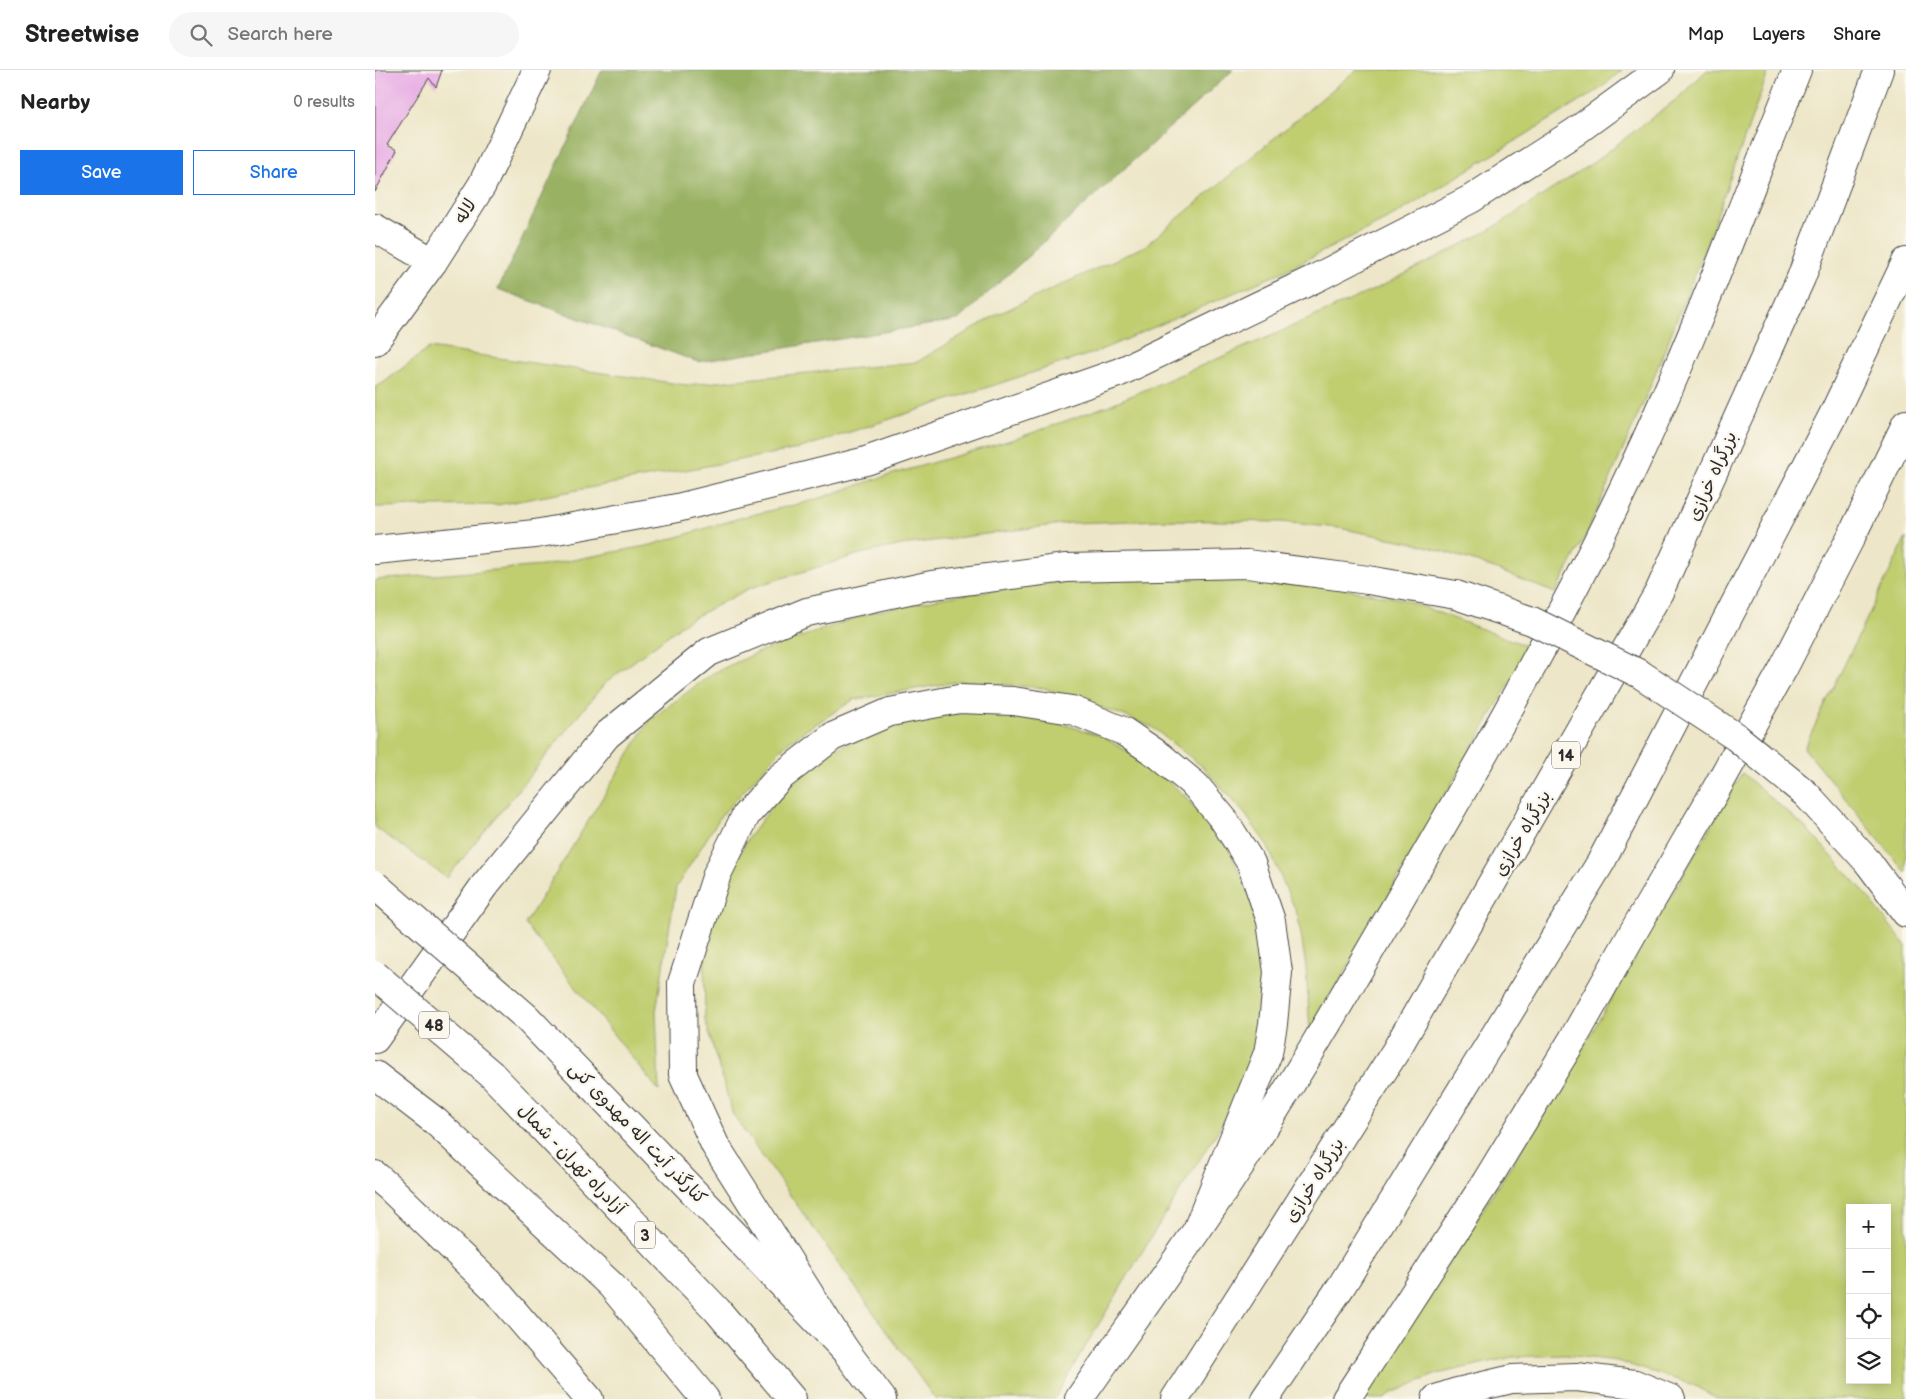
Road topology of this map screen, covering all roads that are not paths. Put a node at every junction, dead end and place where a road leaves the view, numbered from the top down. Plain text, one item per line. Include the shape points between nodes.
1 (537, 70) edge
2 (1660, 70) edge
3 (1797, 70) edge
4 (1879, 70) edge
5 (375, 228) edge
6 (433, 262) junction
7 (1906, 262) edge
8 (375, 341) edge
9 (1906, 424) edge
10 (375, 550) edge
11 (375, 885) edge
12 (1906, 913) edge
13 (375, 975) edge
14 (375, 1039) edge
15 (375, 1075) edge
16 (493, 1075) joint
17 (382, 1182) edge
18 (1197, 1230) junction
19 (845, 1350) junction
20 (589, 1399) edge
21 (705, 1399) edge
22 (792, 1399) edge
23 (882, 1399) edge
24 (1079, 1399) edge
25 (1175, 1399) edge
26 (1265, 1399) edge
27 (1347, 1399) edge
28 (1436, 1399) edge
29 (1671, 1399) edge

1 - 6 main road, لاله via 482,185
2 - 10 main road via 1575,132 1471,200 1120,372 866,462 677,508 535,534
3 - 18 main road via 1665,397 1569,600 1364,961
4 - 25 main road, بزرگراه خرازی / 14 via 1801,278 1659,592 1395,1052
5 - 6 main road
6 - 8 main road, لاله
7 - 26 main road via 1833,415 1601,862 1347,1276
9 - 27 main road via 1783,669 1714,794 1573,1039
11 - 19 main road, کنارگذر آیت اله مهدوی کنی, bridge via 526,1017
12 - 14 main road, bridge via 1868,862 1807,794 1736,737 1641,674 1532,621 1456,595 1247,564 1066,568 932,586 807,612 709,652 607,735 485,886
13 - 16 main road, 48, bridge
15 - 21 main road via 435,1121 611,1284
16 - 22 main road, آزادراه تهران - شمال / 3 via 717,1310
17 - 20 main road via 491,1286
18 - 19 main road via 1268,1053 1273,1024 1278,972 1271,921 1251,863 1224,820 1196,786 1123,730 1073,710 1013,701 959,699 890,712 832,737 779,778 747,816 717,874 682,983 683,1076 715,1145
18 - 24 main road
19 - 23 main road, کنارگذر آیت اله مهدوی کنی
28 - 29 main road via 1512,1379 1576,1377 1635,1384

